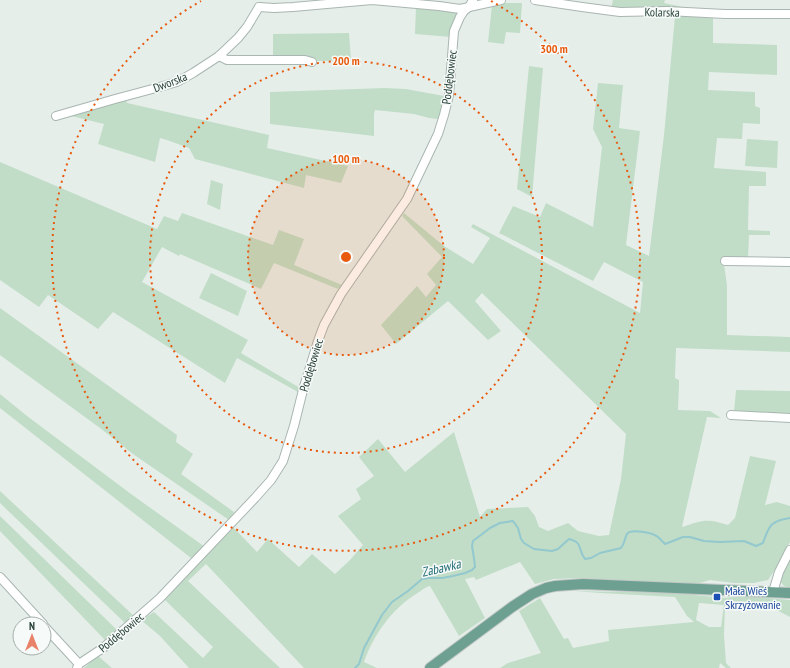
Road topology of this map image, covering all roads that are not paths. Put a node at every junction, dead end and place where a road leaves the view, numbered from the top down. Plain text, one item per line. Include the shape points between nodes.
1 (501, 0) edge
2 (535, 0) edge
3 (259, 3) edge
4 (469, 6) edge
5 (790, 14) edge
6 (220, 56) junction
7 (312, 62) dead end
8 (56, 116) dead end
9 (725, 261) dead end
10 (790, 262) edge
11 (731, 415) dead end
12 (790, 418) edge
13 (790, 550) edge
14 (0, 577) edge
15 (773, 592) junction
16 (790, 593) edge
17 (35, 616) edge
18 (52, 636) edge
19 (78, 666) edge
20 (430, 668) edge

1 - 4 street
2 - 5 street, Kolarska via 620,12
3 - 4 street via 274,8 372,0 460,8
3 - 6 street, Dworska via 247,27
4 - 19 street, Poddębowiec via 460,17 454,31 449,95 438,134 408,199 340,294 324,325 283,461 256,498 160,598 103,648
6 - 7 street via 227,60
6 - 8 street, Dworska via 177,82
9 - 10 street
11 - 12 street
13 - 15 street
14 - 17 street
15 - 16 main road
15 - 20 main road via 583,584 555,586 532,594 512,607
18 - 19 street

